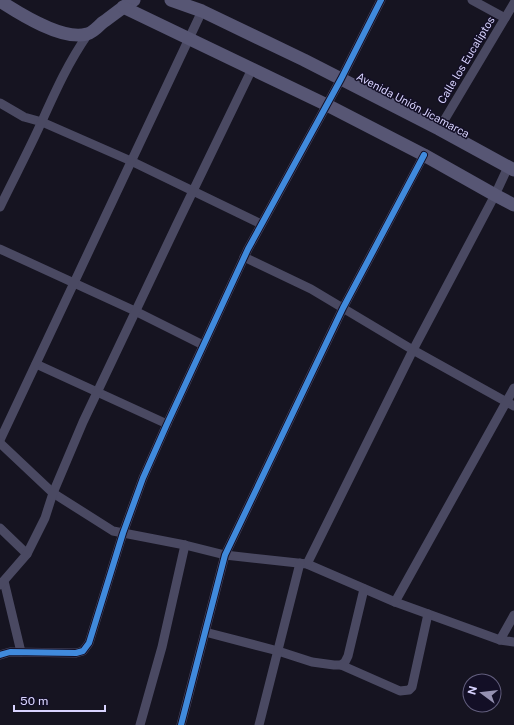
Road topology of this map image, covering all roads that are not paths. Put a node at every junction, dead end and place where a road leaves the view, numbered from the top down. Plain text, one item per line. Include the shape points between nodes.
1 (134, 0) edge
2 (171, 0) edge
3 (381, 0) edge
4 (472, 0) edge
5 (0, 1) edge
6 (514, 3) edge
7 (123, 7) junction
8 (202, 11) junction
9 (505, 18) junction
10 (88, 34) junction
11 (189, 39) junction
12 (252, 69) junction
13 (341, 79) junction
14 (0, 103) edge
15 (327, 105) junction
16 (42, 122) junction
17 (439, 129) junction
18 (424, 156) junction
19 (131, 161) junction
20 (511, 169) edge
21 (193, 191) junction
22 (495, 195) junction
23 (0, 205) edge
24 (514, 205) edge
25 (261, 224) junction
26 (0, 249) edge
27 (244, 257) junction
28 (74, 284) junction
29 (343, 308) junction
30 (135, 311) junction
31 (203, 345) junction
32 (414, 350) junction
33 (36, 364) junction
34 (514, 388) edge
35 (97, 391) junction
36 (510, 404) edge
37 (167, 424) junction
38 (0, 441) edge
39 (53, 493) junction
40 (0, 528) edge
41 (123, 533) junction
42 (185, 545) junction
43 (27, 554) junction
44 (225, 555) junction
45 (304, 564) junction
46 (2, 583) edge
47 (364, 589) junction
48 (395, 602) junction
49 (428, 614) junction
50 (514, 615) edge
51 (206, 632) junction
52 (500, 640) junction
53 (514, 642) edge
54 (278, 651) junction
55 (21, 652) junction
56 (0, 655) edge
57 (341, 665) junction
58 (140, 725) edge
59 (181, 725) edge
60 (259, 725) edge

1 - 7 main road
2 - 8 main road, Avenida Unión Jicamarca
3 - 13 street
4 - 9 street
5 - 10 main road via 50,29 71,35
6 - 9 street, Calle los Eucaliptos
7 - 10 main road
7 - 11 main road
8 - 11 street
8 - 13 main road, Avenida Unión Jicamarca
9 - 17 street, Calle los Eucaliptos
10 - 16 street via 60,80
11 - 12 main road
11 - 19 street
12 - 15 main road
12 - 21 street
13 - 15 street
13 - 17 main road, Avenida Unión Jicamarca
14 - 16 street via 24,117
15 - 18 main road
15 - 25 street
16 - 19 street
16 - 23 street
17 - 20 main road, Avenida Unión Jicamarca
18 - 22 main road
18 - 29 street
19 - 21 street
19 - 28 street
20 - 22 street
21 - 25 street
21 - 30 street
22 - 24 main road
22 - 32 street
25 - 27 street
26 - 28 street
27 - 29 street via 311,289
27 - 31 street
28 - 30 street
28 - 33 street
29 - 32 street
29 - 44 street
30 - 31 street
30 - 35 street
31 - 37 street
32 - 36 street
32 - 45 street
33 - 35 street
33 - 38 street
34 - 36 street
35 - 37 street
35 - 39 street
36 - 48 street
37 - 41 street via 143,478
38 - 39 street
39 - 41 street via 113,531
39 - 43 street via 45,518
40 - 43 street
41 - 42 street
41 - 55 street via 89,643 83,651
42 - 44 street
42 - 58 street via 162,647
43 - 46 street
44 - 45 street
44 - 51 street
45 - 47 street
45 - 54 street
46 - 55 street
47 - 48 street
47 - 57 street via 348,656
48 - 49 street
49 - 52 street
49 - 57 street via 409,690 400,691
50 - 52 street
51 - 54 street
51 - 59 street
52 - 53 street
54 - 57 street via 312,662
54 - 60 street
55 - 56 street

